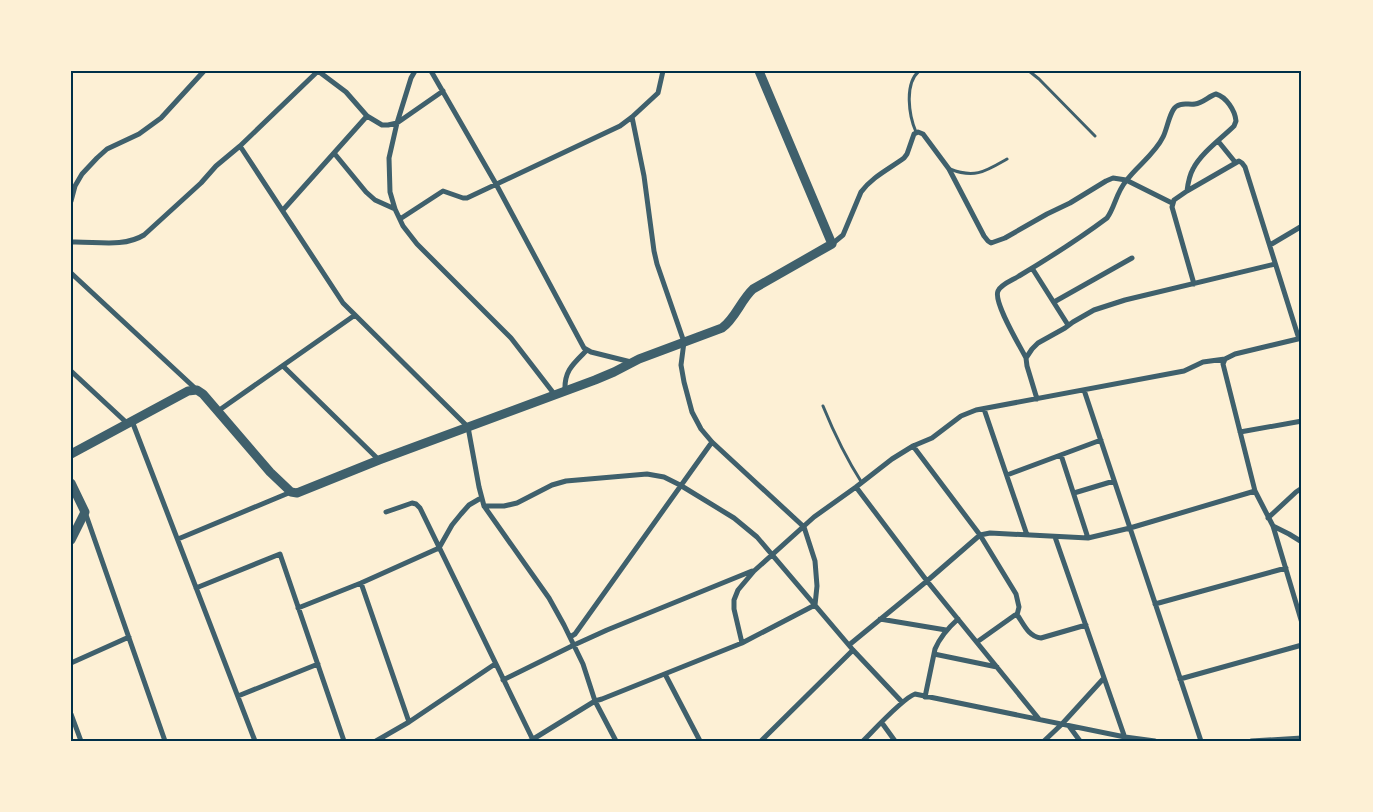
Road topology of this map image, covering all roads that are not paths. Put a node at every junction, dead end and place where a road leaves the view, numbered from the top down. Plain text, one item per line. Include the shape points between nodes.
1 (204, 71) edge
2 (415, 71) edge
3 (432, 71) edge
4 (663, 71) edge
5 (759, 71) edge
6 (918, 71) edge
7 (1029, 71) edge
8 (443, 91) junction
9 (366, 116) junction
10 (632, 117) junction
11 (397, 123) junction
12 (916, 132) junction
13 (1095, 136) dead end
14 (1218, 141) junction
15 (240, 146) junction
16 (334, 153) junction
17 (1007, 159) dead end
18 (1236, 162) junction
19 (949, 169) junction
20 (1126, 180) junction
21 (496, 184) junction
22 (1187, 191) junction
23 (71, 201) edge
24 (1172, 203) junction
25 (395, 209) junction
26 (283, 210) junction
27 (400, 220) junction
28 (1302, 226) edge
29 (71, 242) edge
30 (832, 244) junction
31 (1270, 246) junction
32 (1132, 258) dead end
33 (1275, 264) junction
34 (1032, 268) junction
35 (71, 274) edge
36 (1194, 284) junction
37 (1054, 302) junction
38 (355, 315) junction
39 (1068, 325) junction
40 (1300, 338) edge
41 (684, 342) junction
42 (586, 350) junction
43 (1026, 358) junction
44 (1225, 359) junction
45 (631, 362) junction
46 (283, 366) junction
47 (71, 371) edge
48 (197, 390) junction
49 (1084, 390) junction
50 (565, 391) junction
51 (555, 395) junction
52 (1037, 399) junction
53 (823, 406) dead end
54 (984, 409) junction
55 (218, 412) junction
56 (1302, 421) edge
57 (130, 422) junction
58 (468, 427) junction
59 (1240, 432) junction
60 (1101, 440) junction
61 (712, 442) junction
62 (912, 446) junction
63 (71, 454) edge
64 (1061, 455) junction
65 (379, 460) junction
66 (1007, 475) junction
67 (1114, 481) junction
68 (71, 483) edge
69 (862, 483) junction
70 (680, 485) junction
71 (856, 487) junction
72 (1302, 488) edge
73 (1255, 491) junction
74 (291, 492) junction
75 (1074, 493) junction
76 (481, 498) junction
77 (484, 506) junction
78 (85, 512) junction
79 (386, 512) dead end
80 (1268, 518) junction
81 (1273, 526) junction
82 (804, 527) junction
83 (1130, 528) junction
84 (980, 535) junction
85 (1028, 535) junction
86 (1055, 537) junction
87 (1088, 538) junction
88 (178, 539) junction
89 (71, 540) edge
90 (1302, 542) edge
91 (439, 548) junction
92 (773, 555) junction
93 (1286, 568) junction
94 (754, 571) junction
95 (927, 581) junction
96 (361, 583) junction
97 (196, 588) junction
98 (1155, 604) junction
99 (815, 605) junction
100 (298, 608) junction
101 (1017, 615) junction
102 (880, 619) junction
103 (958, 619) junction
104 (1302, 623) edge
105 (1086, 624) junction
106 (946, 630) junction
107 (129, 637) junction
108 (570, 638) junction
109 (977, 642) junction
110 (742, 643) junction
111 (574, 645) junction
112 (849, 645) junction
113 (1302, 645) edge
114 (853, 650) junction
115 (934, 654) junction
116 (71, 663) edge
117 (318, 664) junction
118 (495, 664) junction
119 (997, 667) junction
120 (665, 674) junction
121 (1104, 678) junction
122 (503, 680) junction
123 (1180, 680) junction
124 (238, 696) junction
125 (925, 696) junction
126 (595, 701) junction
127 (902, 702) junction
128 (71, 714) edge
129 (1039, 719) junction
130 (408, 722) junction
131 (882, 723) junction
132 (1062, 724) junction
133 (1069, 726) junction
134 (1302, 738) edge
135 (1125, 739) edge
136 (532, 740) edge
137 (1281, 740) edge
138 (81, 741) edge
139 (165, 741) edge
140 (255, 741) edge
141 (344, 741) edge
142 (376, 741) edge
143 (616, 741) edge
144 (700, 741) edge
145 (760, 741) edge
146 (863, 741) edge
147 (895, 741) edge
148 (1044, 741) edge
149 (1080, 741) edge
150 (1155, 741) edge
151 (1200, 741) edge
152 (1251, 741) edge

1 - 23 street via 161,118 97,158 82,174
2 - 11 street
3 - 8 street
4 - 10 street via 658,93
5 - 30 street
6 - 12 lane via 912,79 909,100
7 - 13 lane
8 - 11 street
8 - 21 street
9 - 11 street via 382,124
9 - 15 street via 346,92 318,71
9 - 16 street
10 - 21 street via 596,138
10 - 41 street via 657,264
11 - 25 street via 388,174
12 - 19 street via 923,134
12 - 30 street via 904,158 864,188 843,235
14 - 18 street
14 - 20 street via 1236,121 1232,109 1221,96 1216,94 1196,104 1180,104 1174,108 1158,145
14 - 22 street via 1193,168
15 - 26 street
15 - 29 street via 137,239 115,243
16 - 25 street via 370,197
16 - 26 street
17 - 19 lane via 980,173 961,174
18 - 22 street
18 - 31 street via 1245,167
19 - 20 street via 984,236 991,243 1062,208 1106,181 1113,178
20 - 24 street
20 - 34 street via 1106,218
21 - 27 street via 467,198 443,191
21 - 42 street
22 - 24 street
24 - 36 street
25 - 27 street
26 - 38 street
27 - 51 street via 417,244 511,338
28 - 31 street
30 - 41 street via 753,289 726,325
31 - 33 street
32 - 37 street
33 - 36 street
33 - 40 street
34 - 37 street
34 - 43 street via 1002,286 997,298
35 - 48 street
36 - 39 street via 1106,306
37 - 39 street
38 - 46 street
38 - 58 street
39 - 43 street via 1038,343
40 - 44 street
41 - 45 street
41 - 61 street via 681,366 692,412
42 - 45 street
42 - 50 street via 567,373
43 - 52 street
44 - 49 street via 1203,362 1184,371
44 - 59 street via 1223,364
45 - 50 street
46 - 55 street
46 - 65 street
47 - 57 street
48 - 55 street
48 - 57 street via 188,391
49 - 52 street
49 - 60 street
50 - 51 street
51 - 58 street
52 - 54 street
53 - 69 lane via 848,462
54 - 62 street via 961,416 932,438
54 - 66 street
55 - 74 street
56 - 59 street
57 - 63 street
57 - 88 street
58 - 65 street
58 - 76 street
59 - 73 street
60 - 64 street
60 - 67 street
61 - 70 street
61 - 82 street
62 - 69 street
62 - 84 street
64 - 66 street
64 - 75 street
65 - 74 street via 297,493
66 - 85 street
67 - 75 street
67 - 83 street
68 - 78 street
69 - 71 street
70 - 77 street via 664,477 647,474 566,481 517,503
70 - 92 street via 734,518 757,536
70 - 108 street via 576,634
71 - 82 street
71 - 95 street
72 - 80 street
73 - 80 street
73 - 83 street
74 - 88 street
75 - 87 street
76 - 77 street
76 - 91 street via 461,514
77 - 108 street via 549,598
78 - 89 street
78 - 107 street
79 - 91 street via 416,504
80 - 81 street
81 - 90 street
81 - 93 street
82 - 92 street
82 - 99 street via 815,561
83 - 87 street
83 - 98 street
84 - 85 street
84 - 95 street
84 - 101 street via 1016,594
85 - 86 street
86 - 87 street
86 - 105 street
88 - 97 street
91 - 96 street
91 - 118 street
92 - 94 street
92 - 99 street
93 - 98 street
93 - 104 street
94 - 110 street via 734,600
94 - 111 street
95 - 102 street
95 - 103 street
96 - 100 street
96 - 130 street
97 - 100 street via 280,554
97 - 124 street
98 - 123 street
99 - 110 street
99 - 112 street
100 - 117 street
101 - 105 street via 1037,638
101 - 109 street
102 - 106 street
102 - 112 street
103 - 106 street
103 - 109 street
105 - 121 street
106 - 115 street
107 - 116 street
107 - 139 street
108 - 111 street
109 - 119 street
110 - 120 street
111 - 122 street
111 - 126 street
112 - 114 street
113 - 123 street
114 - 127 street
114 - 145 street
115 - 119 street
115 - 125 street
117 - 124 street
117 - 141 street
118 - 122 street
118 - 130 street
119 - 129 street
120 - 126 street
120 - 144 street
121 - 132 street
121 - 135 street
122 - 136 street
123 - 151 street
124 - 140 street
125 - 127 street via 914,694
125 - 129 street
126 - 136 street
126 - 143 street
127 - 131 street
128 - 138 street
129 - 132 street
130 - 142 street
131 - 146 street
131 - 147 street
132 - 133 street
132 - 148 street
133 - 135 street
133 - 149 street
134 - 137 street
135 - 150 street
137 - 152 street

